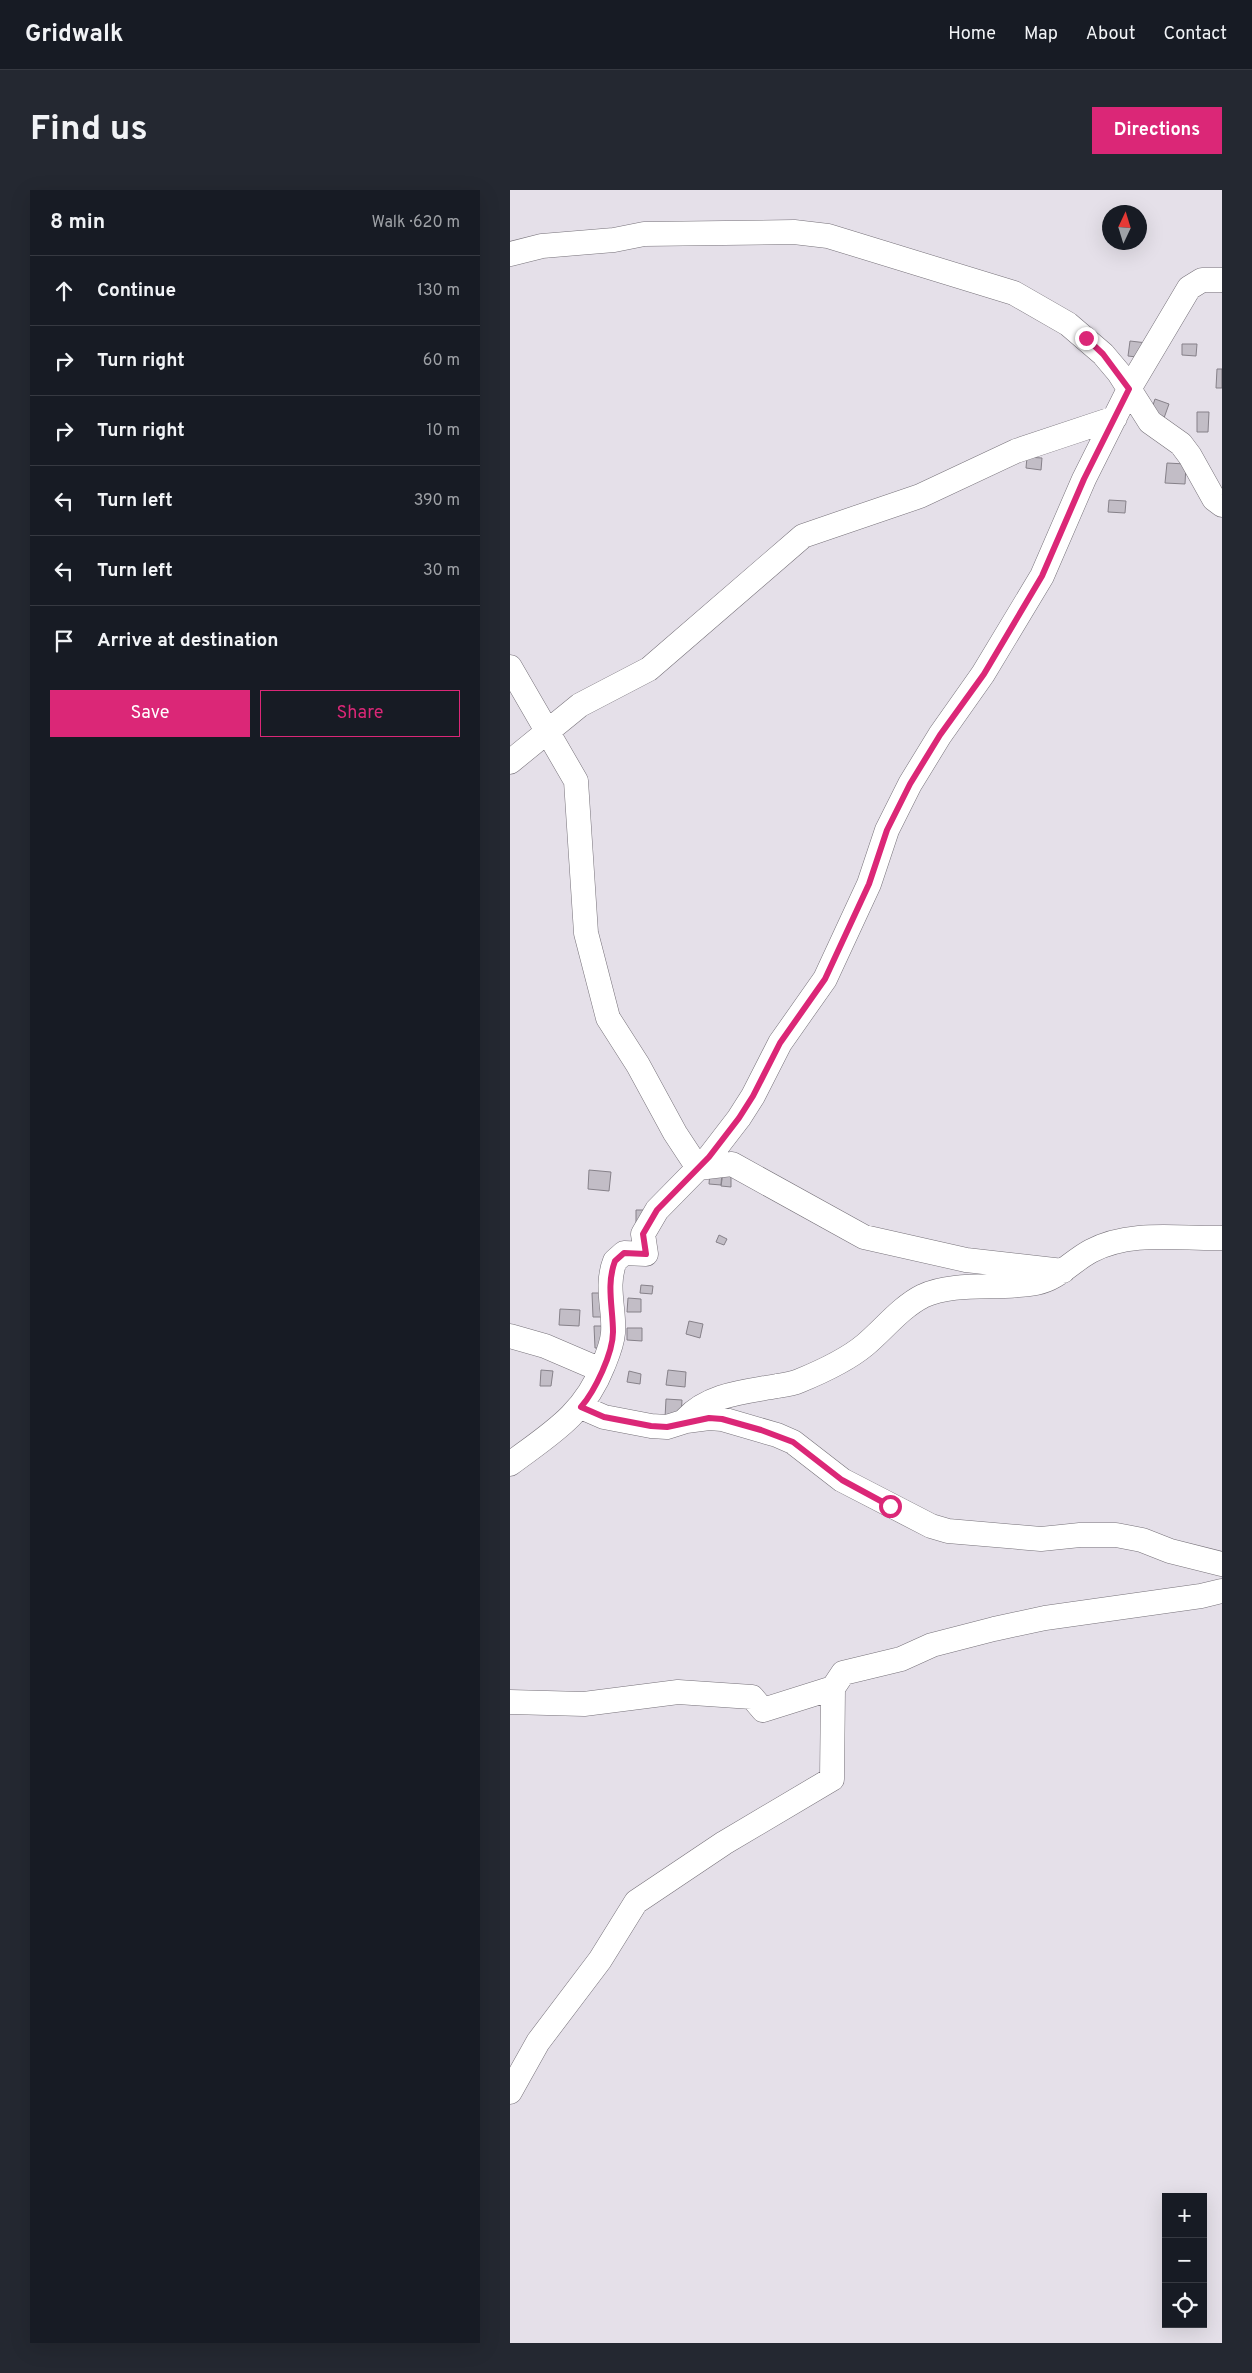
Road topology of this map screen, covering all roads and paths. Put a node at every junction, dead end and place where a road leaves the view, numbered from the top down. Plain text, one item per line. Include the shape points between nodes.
1 (510, 254) edge
2 (1222, 280) edge
3 (1129, 389) junction
4 (1114, 418) junction
5 (1222, 506) edge
6 (510, 667) edge
7 (548, 731) junction
8 (510, 762) edge
9 (698, 1168) junction
10 (1222, 1238) edge
11 (1063, 1271) junction
12 (510, 1336) edge
13 (601, 1370) junction
14 (581, 1407) junction
15 (683, 1422) junction
16 (510, 1464) edge
17 (1222, 1564) edge
18 (1222, 1591) edge
19 (832, 1688) junction
20 (510, 1702) edge
21 (532, 2052) junction
22 (510, 2059) edge
23 (510, 2092) edge

1 - 3 street via 542,246 644,234 794,232 828,236 1014,293 1068,324 1088,340 1119,373
2 - 3 street via 1202,280 1189,288
3 - 4 street
3 - 5 street via 1150,422 1181,444 1214,499
4 - 7 street via 1016,451 920,496 803,536 649,669 580,705
4 - 9 street via 1042,576 984,674 910,784 887,830 869,884 825,979 780,1043 739,1118
6 - 7 street
7 - 8 street
7 - 9 street via 576,780 586,933 608,1018
9 - 11 street via 732,1164 864,1237 966,1260
9 - 13 street via 657,1210 643,1234 646,1254 624,1253 615,1261 610,1300 613,1332
10 - 11 street via 1154,1236 1132,1239 1092,1251
11 - 15 street via 1044,1281 1018,1286 936,1290 921,1297 865,1346 845,1358 797,1382 718,1398 692,1412
12 - 13 street via 545,1346
13 - 14 street
14 - 15 street via 604,1417 651,1426 667,1427
14 - 16 street via 554,1432
15 - 17 street via 722,1419 777,1435 799,1446 842,1480 948,1531 1041,1538 1116,1535
18 - 19 street via 994,1629 932,1646 901,1659 843,1673
19 - 20 street via 763,1710 752,1697 696,1692 584,1704
19 - 21 street via 832,1779 724,1843 636,1902 600,1960
21 - 22 street
21 - 23 street

